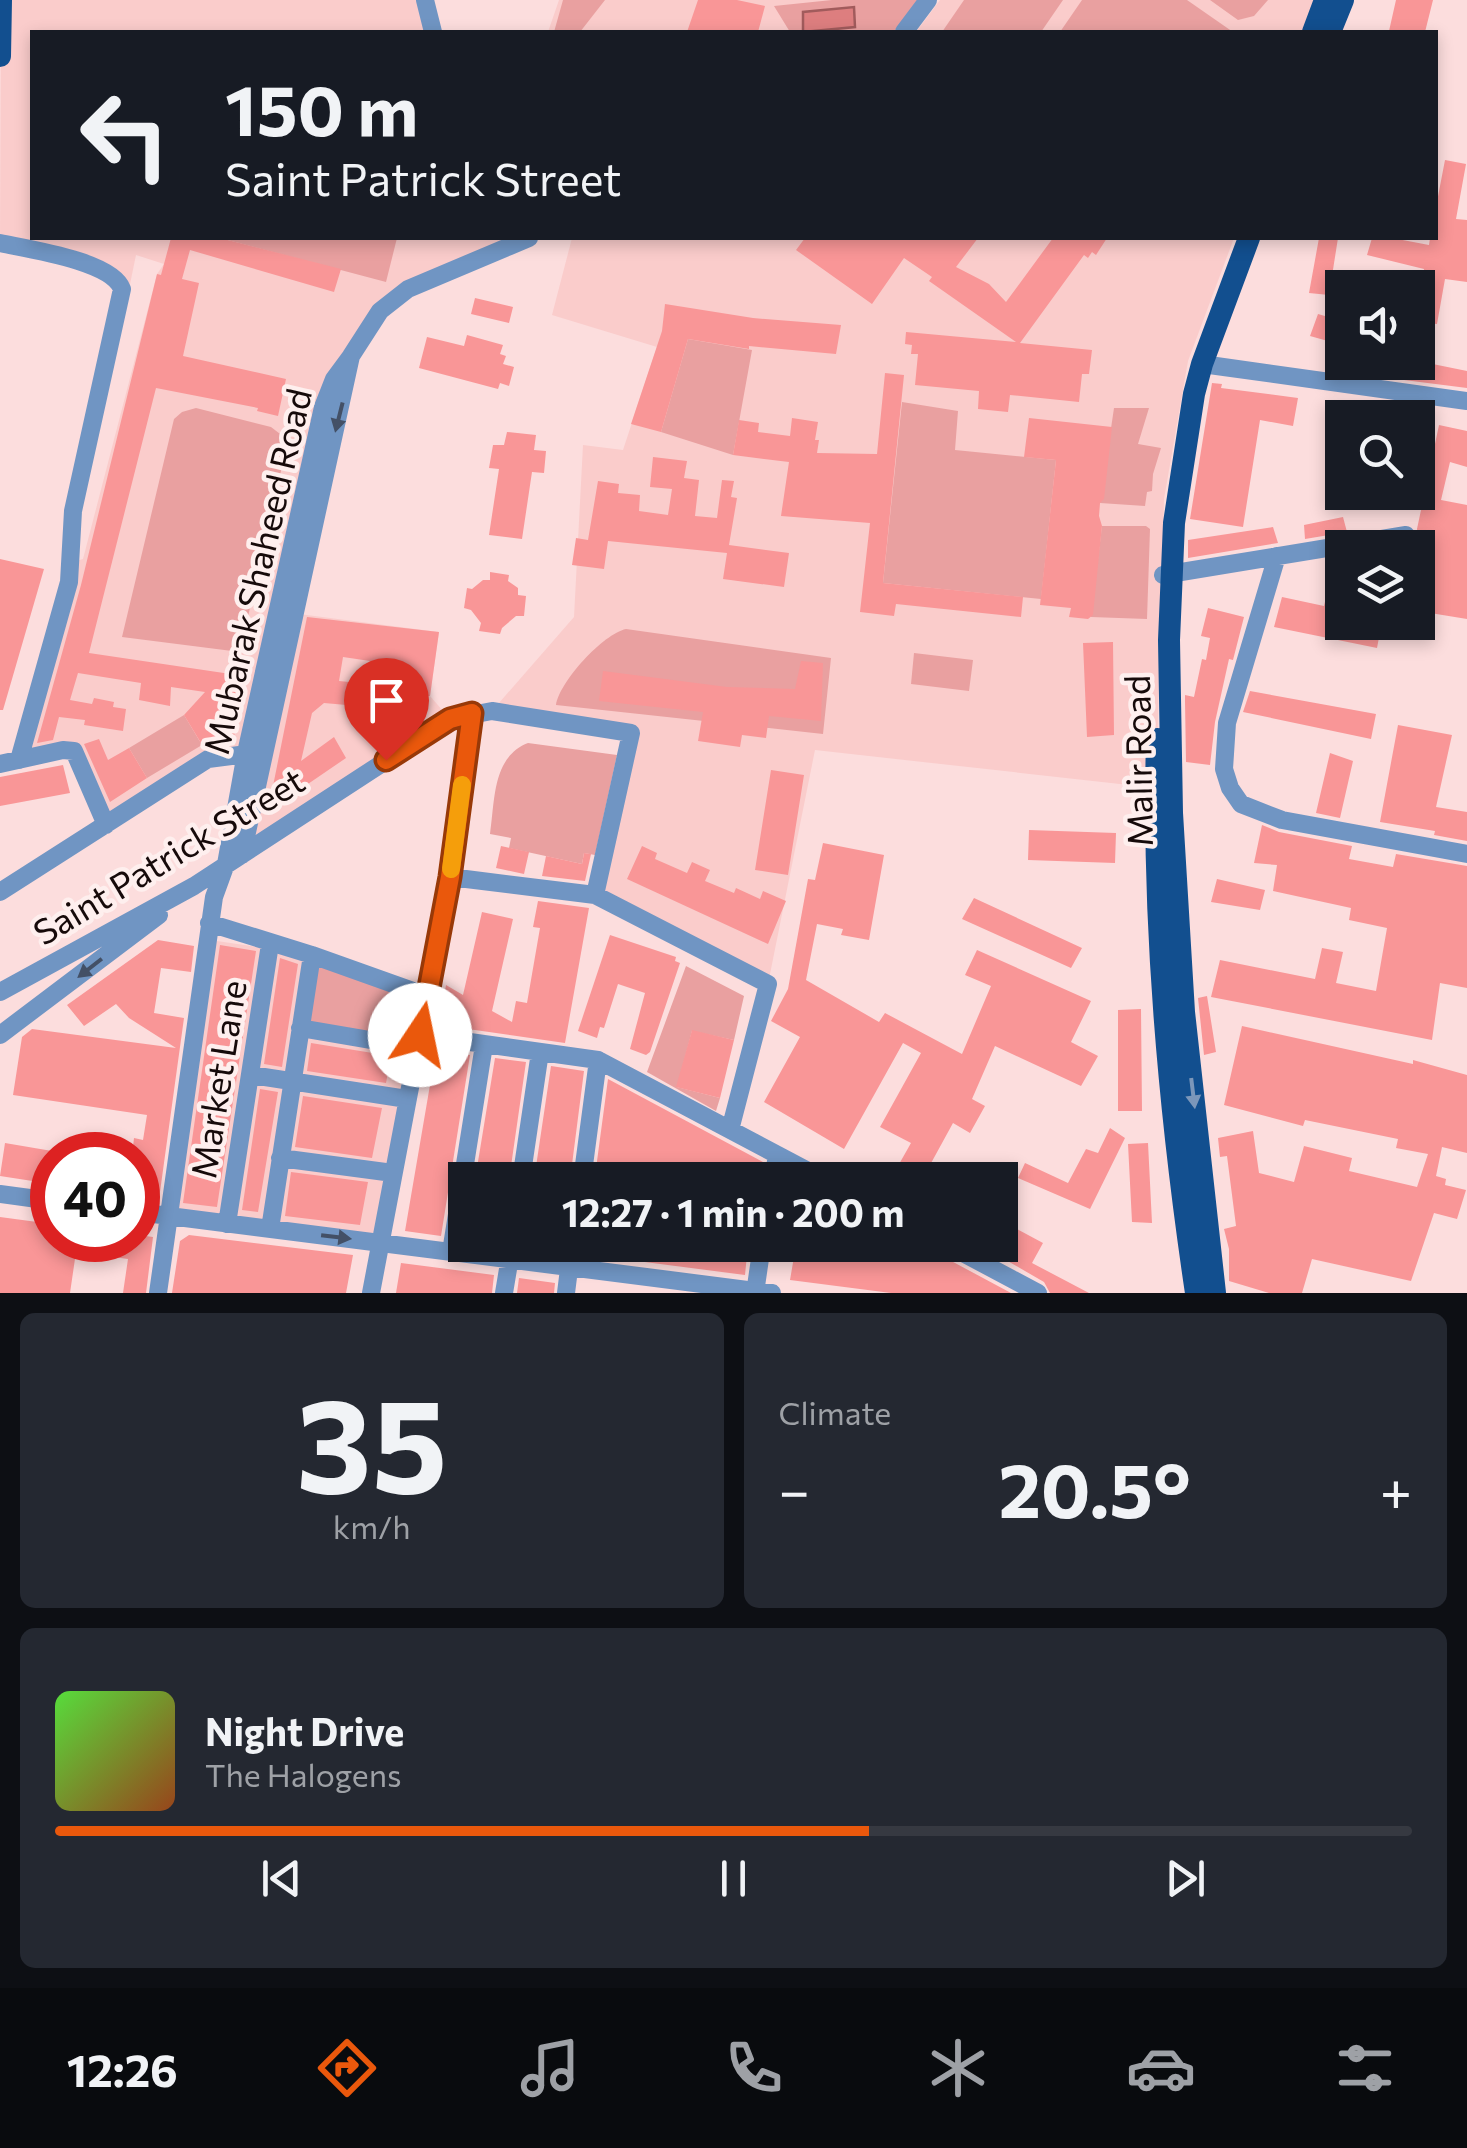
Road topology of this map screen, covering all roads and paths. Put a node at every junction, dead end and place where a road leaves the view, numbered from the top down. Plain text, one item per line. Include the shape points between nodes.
1 (1, 0) edge
2 (425, 0) edge
3 (928, 0) edge
4 (1325, 0) edge
5 (1343, 0) edge
6 (433, 30) edge
7 (906, 30) edge
8 (1314, 30) edge
9 (1331, 30) edge
10 (0, 56) edge
11 (520, 240) edge
12 (1232, 240) edge
13 (1249, 240) edge
14 (0, 243) edge
15 (489, 246) edge
16 (1202, 364) junction
17 (1467, 401) edge
18 (1325, 548) edge
19 (1277, 556) junction
20 (1168, 574) junction
21 (472, 713) junction
22 (254, 753) junction
23 (9, 762) edge
24 (253, 799) junction
25 (291, 822) junction
26 (106, 825) junction
27 (1467, 854) edge
28 (234, 859) junction
29 (450, 877) junction
30 (194, 886) junction
31 (0, 892) edge
32 (594, 896) junction
33 (209, 923) junction
34 (270, 944) junction
35 (312, 955) junction
36 (0, 992) edge
37 (427, 996) junction
38 (300, 1028) junction
39 (0, 1036) edge
40 (418, 1042) junction
41 (484, 1045) junction
42 (540, 1052) junction
43 (598, 1060) junction
44 (252, 1075) junction
45 (292, 1081) junction
46 (407, 1100) junction
47 (730, 1130) junction
48 (777, 1154) junction
49 (280, 1158) junction
50 (465, 1162) edge
51 (524, 1162) edge
52 (584, 1162) edge
53 (776, 1162) edge
54 (792, 1162) edge
55 (393, 1173) junction
56 (0, 1194) edge
57 (30, 1198) edge
58 (160, 1215) edge
59 (170, 1216) junction
60 (227, 1224) junction
61 (270, 1229) junction
62 (380, 1243) junction
63 (448, 1252) edge
64 (509, 1262) edge
65 (550, 1262) edge
66 (570, 1262) edge
67 (762, 1262) edge
68 (980, 1262) edge
69 (570, 1267) junction
70 (761, 1292) edge
71 (158, 1293) edge
72 (371, 1293) edge
73 (504, 1293) edge
74 (566, 1293) edge
75 (1038, 1293) edge
76 (1196, 1293) edge
77 (1215, 1293) edge

1 - 10 main road
2 - 6 street
3 - 7 street
4 - 8 main road
5 - 9 main road
11 - 15 street, Mubarak Shaheed Road
12 - 20 main road, Malir Road via 1188,360 1164,498
13 - 16 main road, Malir Road
14 - 23 street via 88,265 122,289 73,511 70,582
15 - 22 street, Mubarak Shaheed Road via 380,311 334,378
16 - 17 street
16 - 20 main road, Malir Road
18 - 19 street
19 - 20 street
19 - 27 street via 1227,722 1224,769 1230,788 1241,804 1282,820
20 - 76 main road, Malir Road via 1156,788 1161,964
20 -> 77 main road, Malir Road via 1176,896
21 - 25 street, Saint Patrick Street via 450,719
21 - 29 street
21 - 32 street via 631,732
22 - 24 street, Mubarak Shaheed Road
22 - 26 street via 208,760
22 - 28 street, Mubarak Shaheed Road
23 - 26 street via 74,751
24 - 25 street via 268,817
24 - 28 street, Mubarak Shaheed Road
25 - 28 street, Saint Patrick Street
26 - 31 street
28 - 30 street, Saint Patrick Street
28 - 33 street
29 - 32 street
29 - 37 street
30 - 36 street, Saint Patrick Street
30 -> 39 street
32 - 47 street via 768,984
33 - 34 street
33 - 59 street
34 - 35 street
34 - 44 street, Market Lane
35 - 37 street
35 - 38 street
37 - 40 street
38 - 40 street
38 - 45 street
40 - 41 street
40 - 46 street
41 - 42 street
41 - 50 street
42 - 43 street
42 - 51 street
43 - 47 street
43 - 52 street
44 - 45 street
44 - 60 street, Market Lane
45 - 46 street
45 - 49 street
46 - 55 street
47 - 48 street
48 - 53 street
48 - 54 street
49 - 55 street
49 - 61 street
55 - 62 street
56 - 57 street
58 - 59 street
59 - 60 street
59 - 71 street
60 - 61 street
61 -> 62 street
62 - 63 street
62 - 72 street
64 - 73 street
65 - 69 street
66 - 69 street
67 - 70 street
68 - 75 street
69 - 70 street
69 - 74 street

